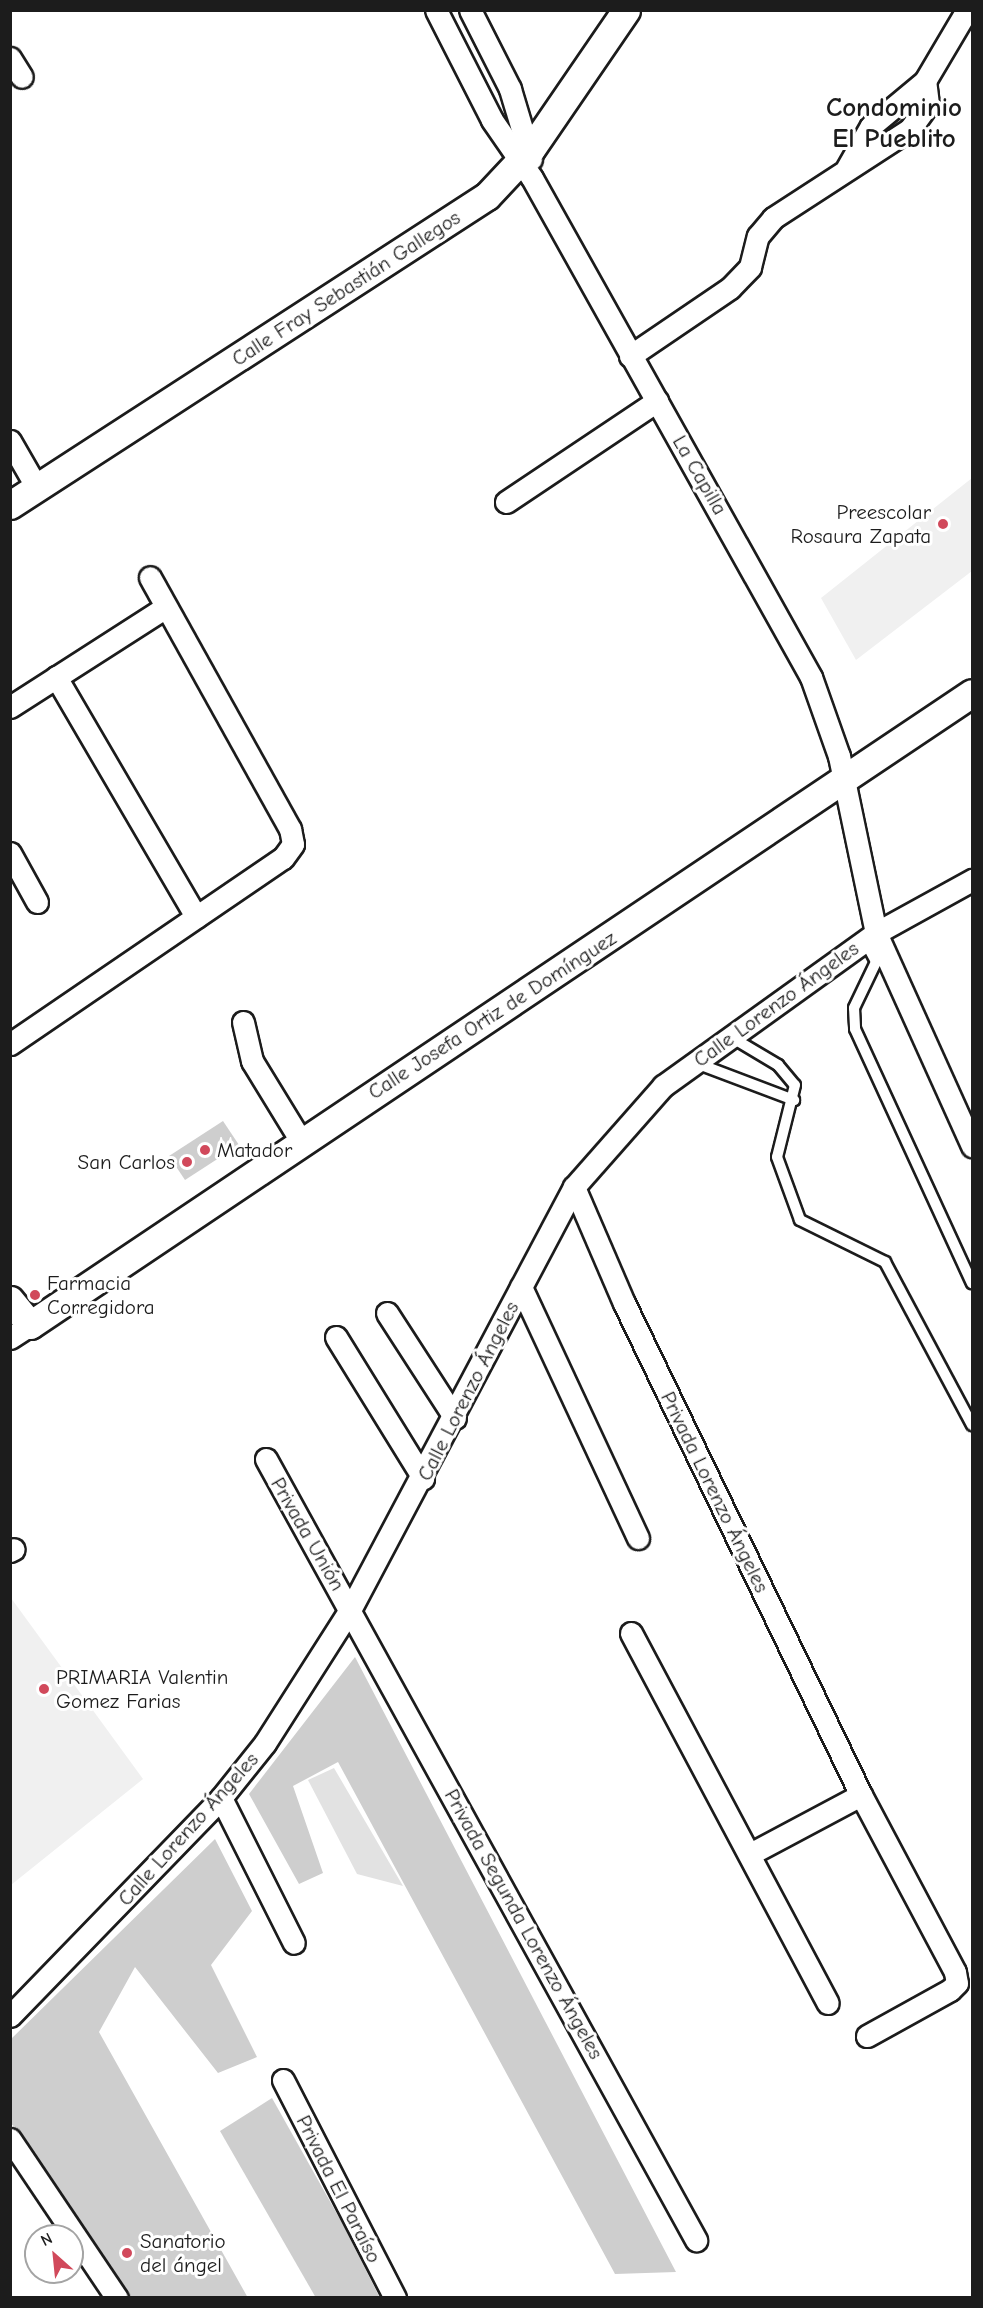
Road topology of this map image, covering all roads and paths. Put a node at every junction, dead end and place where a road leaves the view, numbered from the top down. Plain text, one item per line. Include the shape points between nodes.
1 (436, 10) edge
2 (470, 10) edge
3 (626, 10) edge
4 (967, 10) edge
5 (10, 58) edge
6 (22, 76) dead end
7 (925, 81) junction
8 (528, 162) junction
9 (847, 168) junction
10 (630, 356) junction
11 (657, 401) junction
12 (10, 441) edge
13 (37, 488) junction
14 (506, 502) dead end
15 (10, 506) edge
16 (150, 577) dead end
17 (166, 607) junction
18 (56, 677) junction
19 (972, 693) edge
20 (10, 707) edge
21 (843, 783) junction
22 (10, 853) edge
23 (972, 880) edge
24 (37, 902) dead end
25 (196, 917) junction
26 (870, 937) junction
27 (243, 1022) dead end
28 (731, 1037) junction
29 (10, 1044) edge
30 (695, 1063) junction
31 (794, 1100) junction
32 (301, 1141) junction
33 (972, 1146) edge
34 (574, 1187) junction
35 (972, 1283) edge
36 (522, 1287) junction
37 (10, 1300) edge
38 (387, 1313) dead end
39 (20, 1331) edge
40 (336, 1337) dead end
41 (455, 1418) junction
42 (972, 1425) edge
43 (266, 1459) dead end
44 (423, 1478) junction
45 (638, 1538) dead end
46 (351, 1608) junction
47 (631, 1633) dead end
48 (861, 1795) junction
49 (221, 1798) junction
50 (750, 1854) junction
51 (294, 1943) dead end
52 (828, 2003) dead end
53 (10, 2016) edge
54 (867, 2036) dead end
55 (283, 2080) dead end
56 (10, 2139) edge
57 (696, 2240) dead end
58 (117, 2298) edge
59 (395, 2298) edge

1 - 8 street via 492,120
2 - 8 street via 510,89
3 - 8 street, Calle Fray Sebastián Gallegos
4 - 7 street
5 - 6 street
7 - 9 street via 871,126
7 - 9 street via 928,104 910,129
8 - 10 street, La Capilla
8 - 13 street, Calle Fray Sebastián Gallegos via 487,196
9 - 10 street via 773,218 758,236 750,267 730,288
10 - 11 street, La Capilla
11 - 14 street
11 - 21 street, La Capilla via 811,677 838,756
12 - 13 street
13 - 15 street, Calle Fray Sebastián Gallegos
16 - 17 street
17 - 18 street
17 - 25 street via 290,829 293,844 283,858
18 - 20 street
18 - 25 street
19 - 21 street, Calle Josefa Ortiz de Domínguez
21 - 26 street, Calle Lorenzo Ángeles
21 - 32 street, Calle Josefa Ortiz de Domínguez
22 - 24 street
23 - 26 street
25 - 29 street
26 - 28 street, Calle Lorenzo Ángeles
26 - 33 street
26 - 35 lane via 876,962 854,1008 855,1029
27 - 32 street via 252,1060
28 - 30 street, Calle Lorenzo Ángeles
28 - 31 lane via 790,1076
30 - 31 lane
30 - 34 street, Calle Lorenzo Ángeles via 663,1086
31 - 42 lane via 777,1157 800,1220 885,1262
32 - 39 street, Calle Josefa Ortiz de Domínguez
34 - 36 street, Calle Lorenzo Ángeles
34 - 48 street, Privada Lorenzo Ángeles via 624,1303
36 - 41 street, Calle Lorenzo Ángeles
36 - 45 street
37 - 39 street
38 - 41 street
40 - 44 street
41 - 44 street, Calle Lorenzo Ángeles
43 - 46 street, Privada Unión
44 - 46 street, Calle Lorenzo Ángeles
46 - 49 street, Calle Lorenzo Ángeles via 265,1743
46 - 57 street, Privada Segunda Lorenzo Ángeles
47 - 50 street
48 - 50 street
48 - 54 street, Privada Lorenzo Ángeles via 955,1972 957,1983
49 - 51 street
49 - 53 street, Calle Lorenzo Ángeles
50 - 52 street
55 - 59 street, Privada El Paraíso
56 - 58 street

